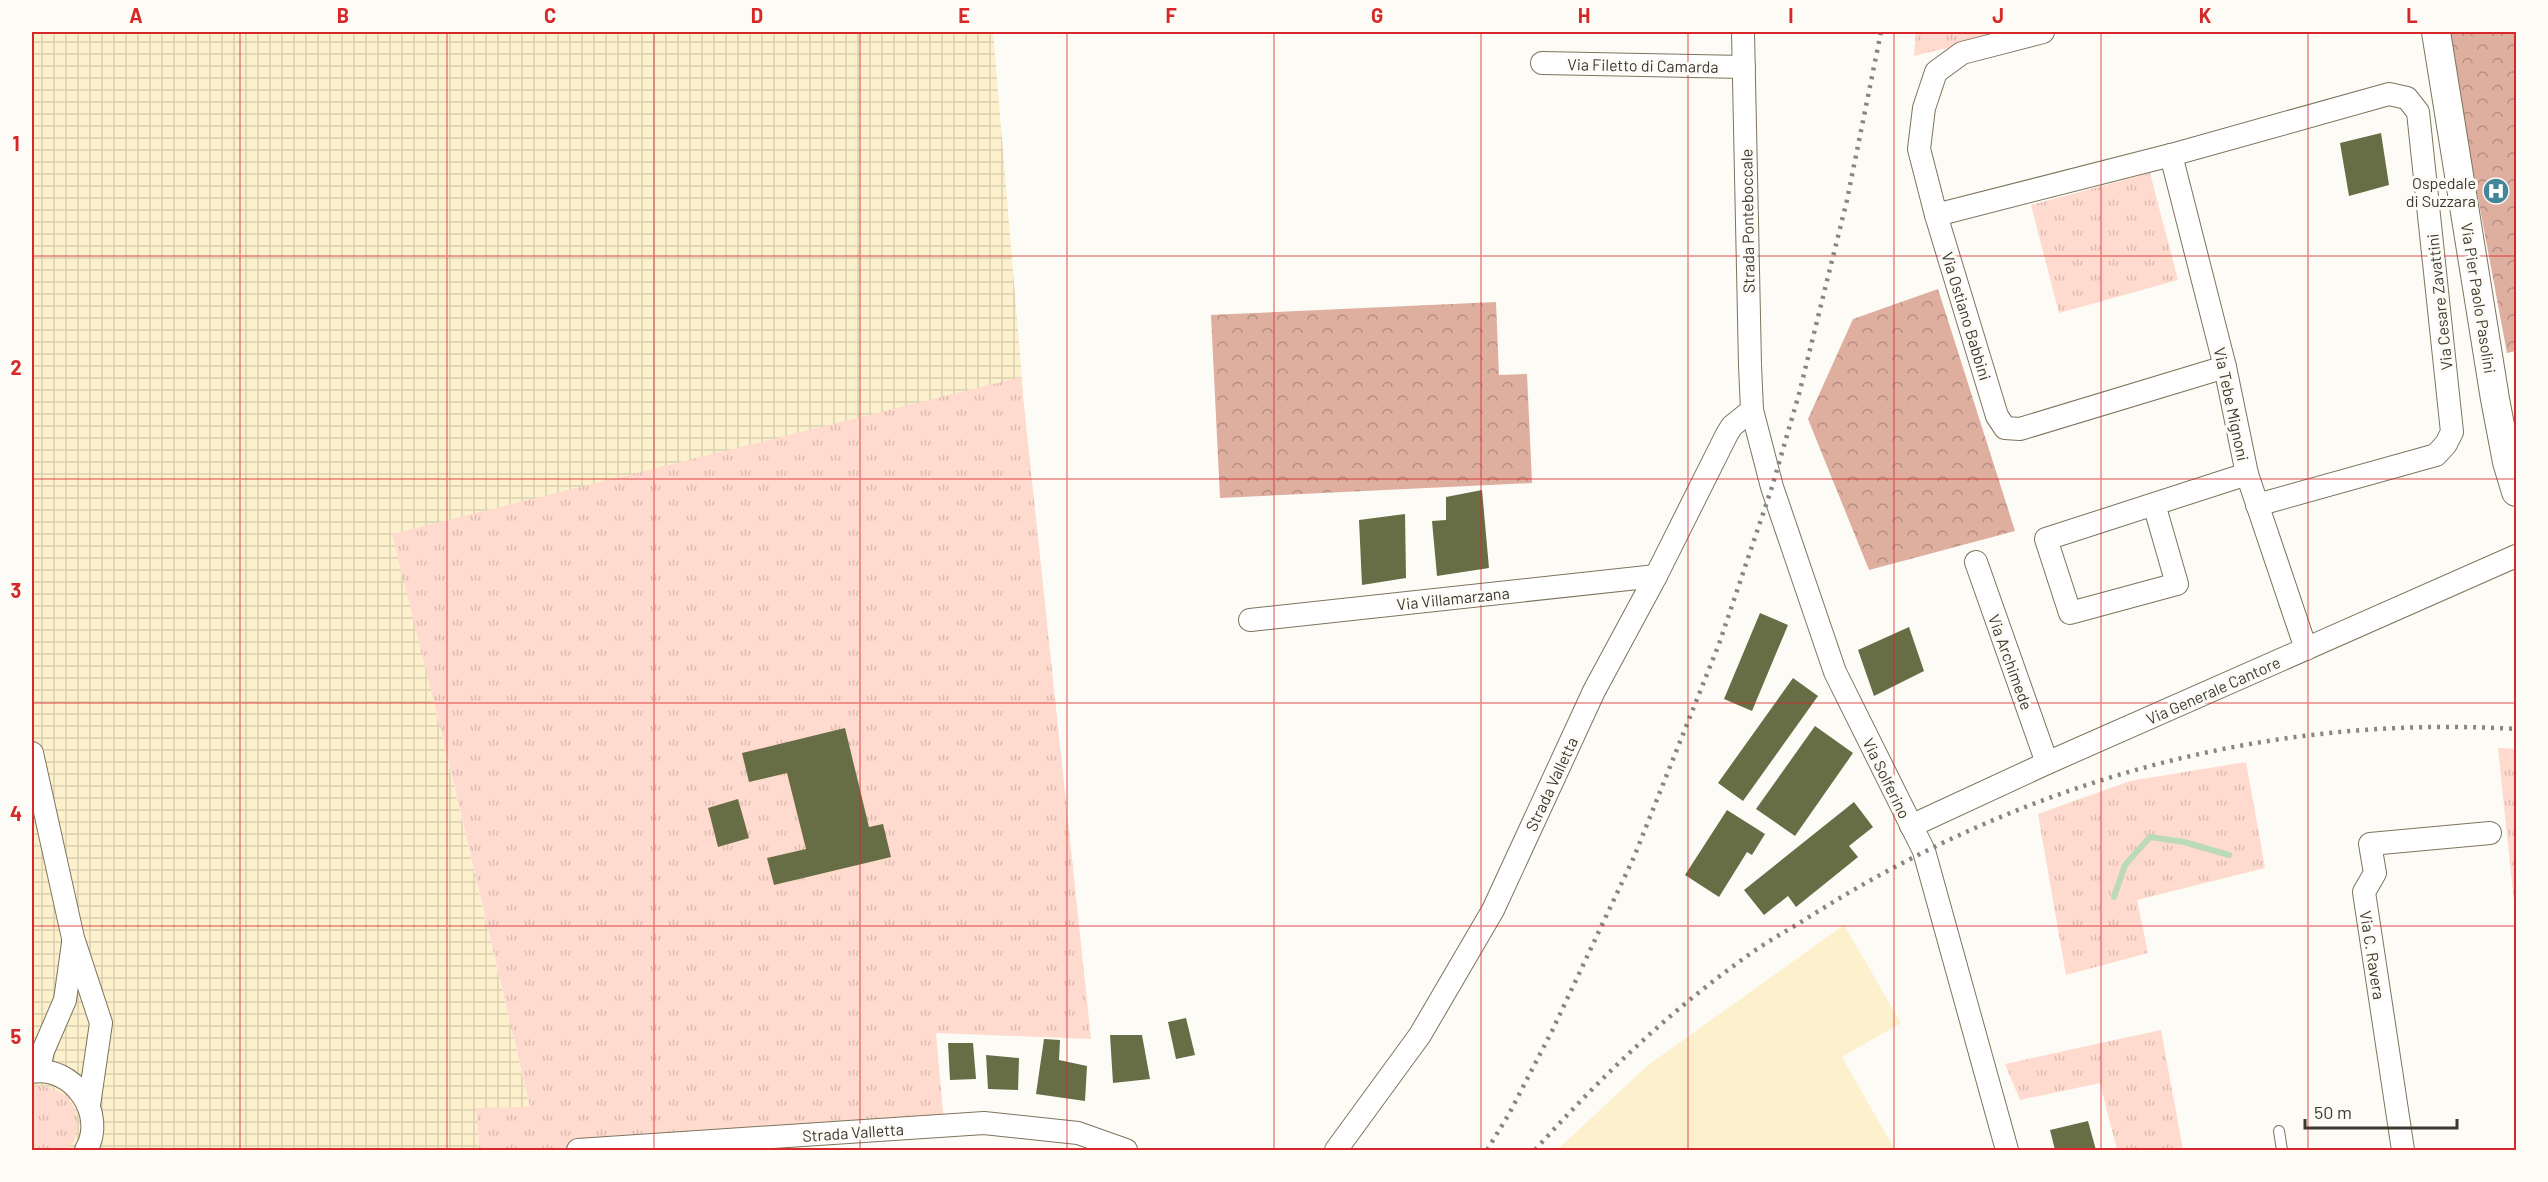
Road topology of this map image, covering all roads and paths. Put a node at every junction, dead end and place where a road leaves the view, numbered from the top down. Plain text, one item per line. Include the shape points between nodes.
1 (1743, 32) edge
2 (2043, 32) edge
3 (2436, 32) edge
4 (1542, 63) dead end
5 (1744, 67) junction
6 (2171, 155) junction
7 (1936, 215) junction
8 (2225, 367) junction
9 (1752, 410) junction
10 (2247, 474) junction
11 (2517, 492) edge
12 (2154, 504) junction
13 (2257, 505) junction
14 (2517, 555) edge
15 (1976, 562) dead end
16 (1656, 576) junction
17 (1250, 620) dead end
18 (2306, 649) junction
19 (32, 753) edge
20 (2047, 763) junction
21 (1911, 826) junction
22 (2490, 833) dead end
23 (73, 938) junction
24 (35, 1072) edge
25 (89, 1105) junction
26 (2279, 1131) dead end
27 (1052, 1140) edge
28 (88, 1150) edge
29 (578, 1150) edge
30 (1126, 1150) edge
31 (1336, 1150) edge
32 (2007, 1150) edge
33 (2282, 1150) edge
34 (2403, 1150) edge

1 - 5 street, Strada Ponteboccale
2 - 7 street via 1962,53 1936,72 1924,108 1919,149
3 - 11 street, Via Pier Paolo Pasolini via 2506,462
4 - 5 street, Via Filetto di Camarda
5 - 9 street, Strada Ponteboccale
6 - 7 street
6 - 8 street, Via Tebe Mignoni
6 - 13 street, Via Cesare Zavattini via 2389,94 2407,98 2418,112 2452,432 2436,454
7 - 8 street, Via Ostiano Babbini via 1997,416 2005,428 2020,429
8 - 10 street, Via Tebe Mignoni
9 - 16 street, Strada Valletta via 1727,434
9 - 21 street, Via Solferino via 1772,487 1835,672
10 - 12 street
10 - 13 street, Via Tebe Mignoni
12 - 12 street via 2046,539 2070,613 2176,584
13 - 18 street, Via Tebe Mignoni
14 - 18 street, Via Generale Cantore
15 - 20 street, Via Archimede
16 - 17 street, Via Villamarzana
16 - 31 street, Strada Valletta via 1594,691 1493,910 1420,1035
18 - 20 street, Via Generale Cantore
19 - 23 street
20 - 21 street, Via Generale Cantore
21 - 32 street, Via Solferino via 1924,851
22 - 34 street, Via C. Ravera via 2370,844 2374,873 2364,892
23 - 24 street via 65,1000
23 - 25 street via 101,1023
24 - 25 street via 54,1073 68,1080
25 - 28 street via 93,1119
26 - 33 lane
27 - 29 street, Strada Valletta via 984,1123
27 - 30 street, Strada Valletta via 1078,1133

